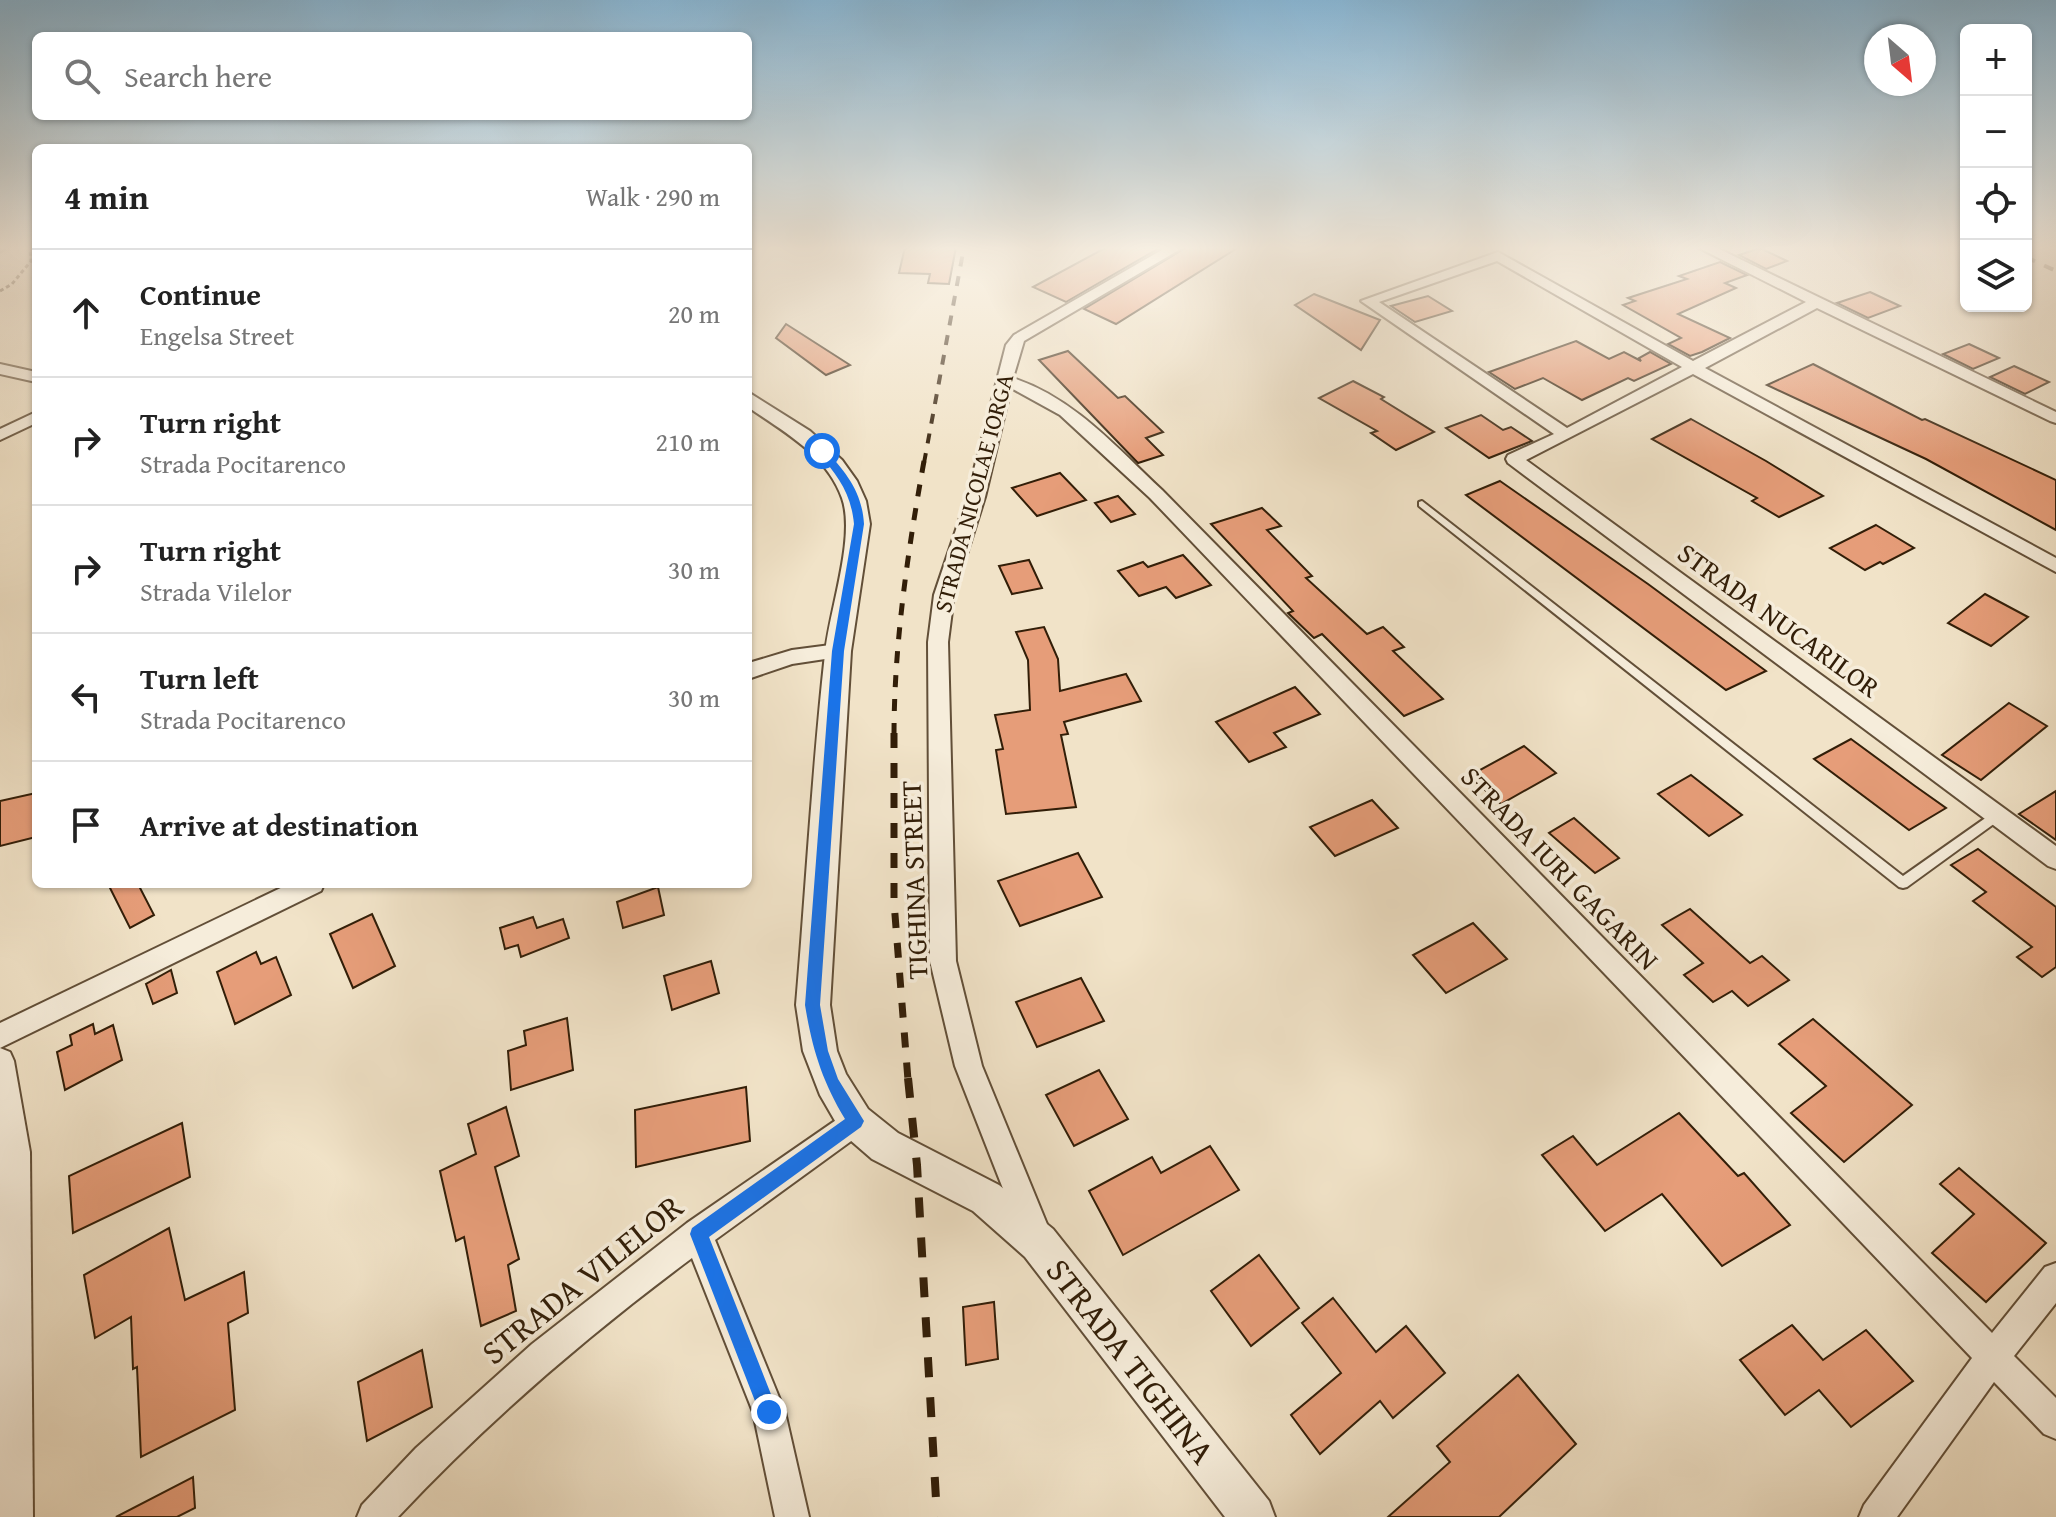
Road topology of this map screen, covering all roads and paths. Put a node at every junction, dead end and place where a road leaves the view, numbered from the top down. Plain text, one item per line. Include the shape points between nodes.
1 (1054, 318) edge
2 (1393, 318) edge
3 (1606, 318) edge
4 (1787, 318) edge
5 (1846, 318) edge
6 (1694, 368) junction
7 (0, 369) edge
8 (32, 376) edge
9 (1003, 380) junction
10 (752, 401) edge
11 (2056, 418) edge
12 (32, 419) edge
13 (0, 435) edge
14 (1566, 435) junction
15 (1422, 504) dead end
16 (2056, 566) edge
17 (938, 642) joint
18 (838, 651) junction
19 (752, 670) edge
20 (1998, 815) junction
21 (2056, 859) edge
22 (304, 888) edge
23 (0, 1036) edge
24 (0, 1061) edge
25 (855, 1121) junction
26 (698, 1234) junction
27 (1039, 1243) junction
28 (2056, 1278) edge
29 (8, 1337) edge
30 (1992, 1358) junction
31 (2056, 1422) edge
32 (16, 1517) edge
33 (374, 1517) edge
34 (792, 1517) edge
35 (1253, 1517) edge
36 (1876, 1517) edge

1 - 9 street, STRADA NICOLAE IORGA via 1019,338
2 - 14 street
3 - 6 street
4 - 6 street, STRADA NUCARILOR
5 - 11 street
6 - 14 street, STRADA NUCARILOR
6 - 16 street
7 - 8 street
9 - 17 street, STRADA NICOLAE IORGA via 976,497 944,595
9 - 30 street, STRADA IURI GAGARIN via 1056,404 1156,494
10 - 18 street, STRADA TIGHINA via 822,451 848,481 858,508
12 - 13 street
14 - 20 street, STRADA NUCARILOR via 1514,459
15 - 20 lane via 1903,883
17 - 27 street, TIGHINA STREET via 943,961 948,995
18 - 19 street via 803,653
18 - 25 street, STRADA TIGHINA via 813,1005 820,1051
20 - 21 street, STRADA NUCARILOR
22 - 23 street
24 - 29 street via 16,1152
25 - 26 street, STRADA VILELOR
25 - 27 street, STRADA TIGHINA via 885,1146 986,1198
26 - 33 street, STRADA VILELOR via 516,1378
26 - 34 street via 769,1412
27 - 35 street, STRADA TIGHINA
28 - 30 street
29 - 32 street
30 - 31 street, STRADA IURI GAGARIN
30 - 36 street

